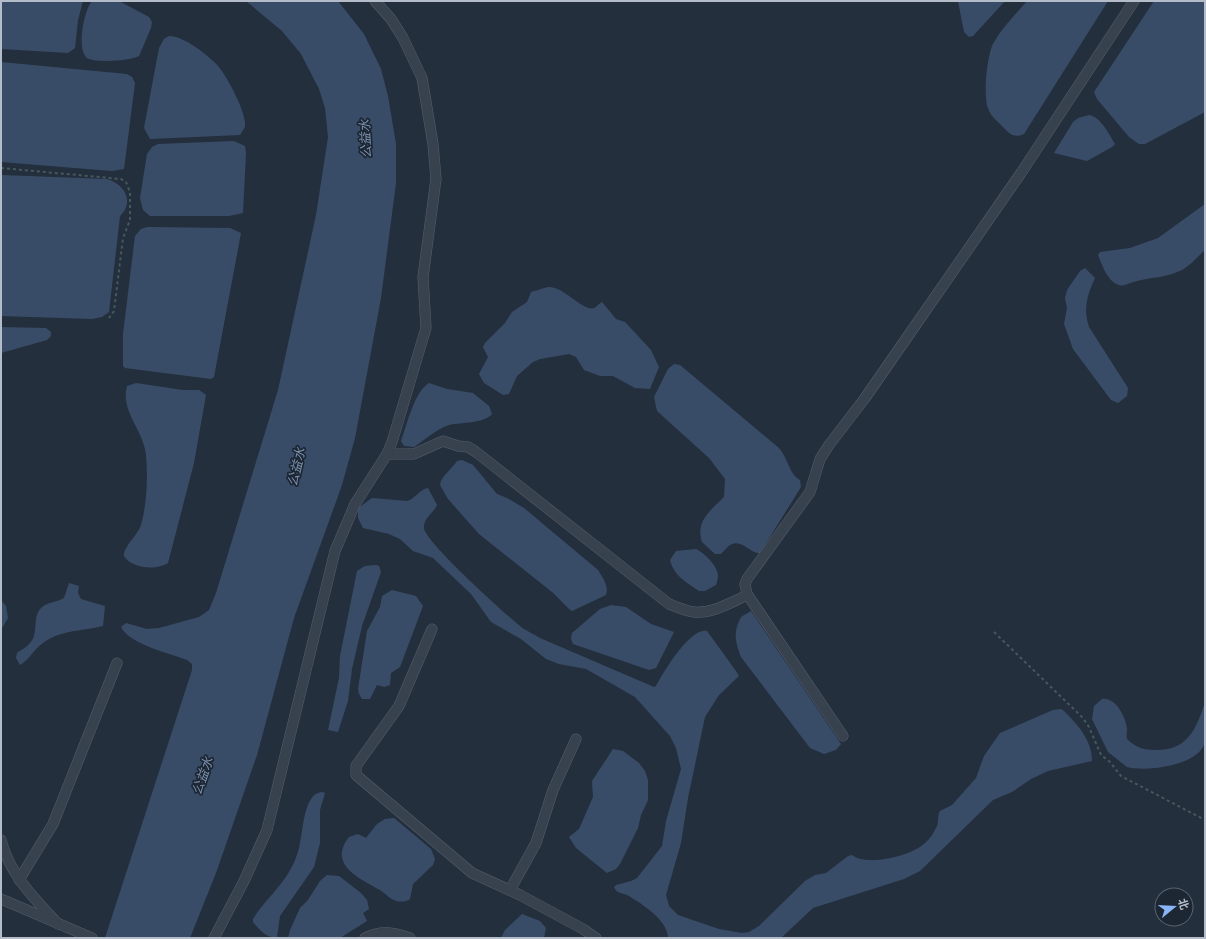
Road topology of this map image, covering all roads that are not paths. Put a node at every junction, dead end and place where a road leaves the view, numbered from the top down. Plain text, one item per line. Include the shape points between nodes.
1 (375, 1) edge
2 (1134, 1) edge
3 (386, 454) junction
4 (748, 595) junction
5 (432, 629) dead end
6 (117, 663) dead end
7 (843, 736) dead end
8 (576, 739) dead end
9 (1, 840) edge
10 (19, 880) junction
11 (510, 890) junction
12 (1, 899) edge
13 (58, 924) junction
14 (92, 938) edge
15 (214, 938) edge
16 (365, 938) edge
17 (410, 938) edge
18 (596, 938) edge

1 - 3 street via 403,38 422,78 436,179 424,277 426,328 394,436
2 - 4 street via 1021,173 829,445 820,459 810,492 746,579
3 - 4 street via 414,454 443,441 468,447 669,604 693,612 702,612
3 - 15 street via 355,504 335,551 266,830 244,881
4 - 7 street
5 - 11 street via 399,706 356,766 355,772 360,779 472,873
6 - 10 street via 53,824
8 - 11 street via 553,790 536,843
9 - 10 street via 10,866
10 - 13 street
11 - 18 street
12 - 13 street
13 - 14 street
16 - 17 street via 384,932

